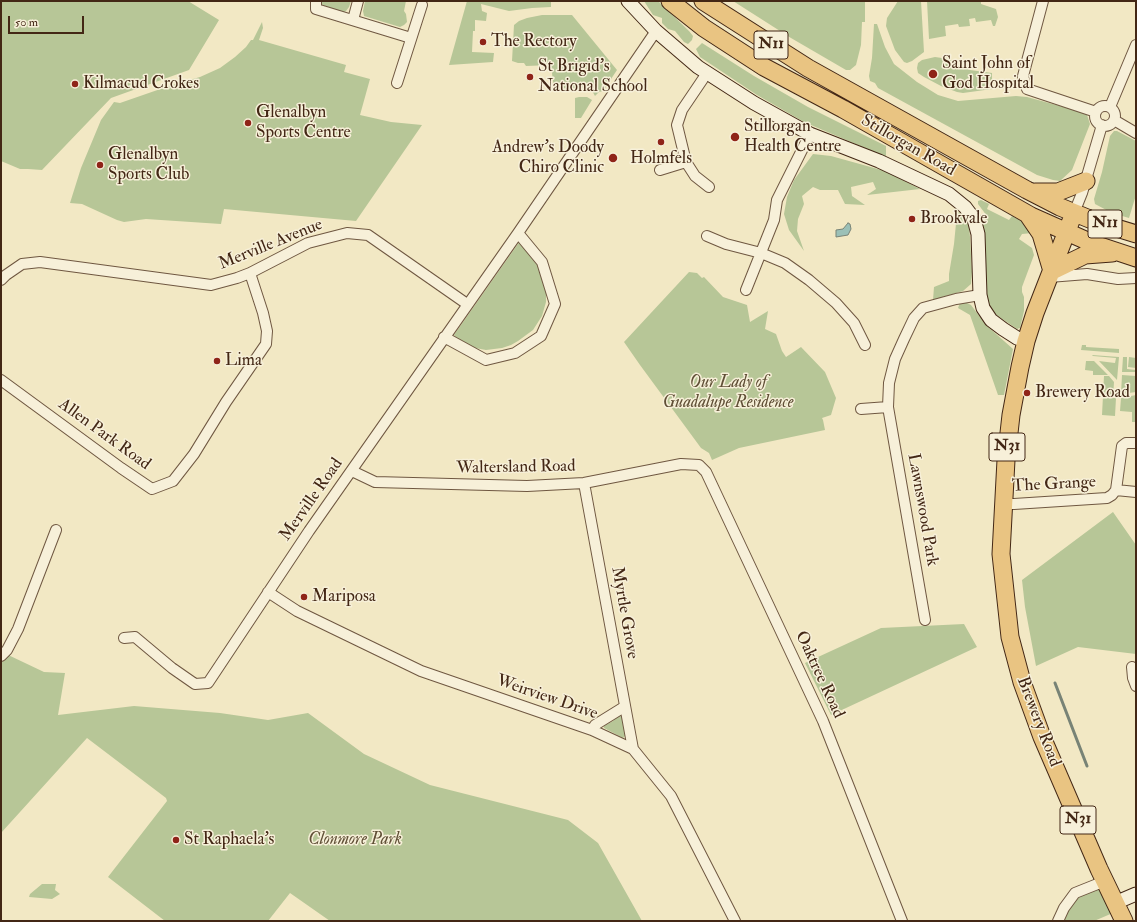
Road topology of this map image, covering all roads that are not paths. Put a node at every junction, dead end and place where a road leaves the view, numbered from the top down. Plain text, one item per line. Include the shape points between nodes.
1 (316, 1) edge
2 (358, 1) edge
3 (628, 1) edge
4 (670, 1) edge
5 (703, 1) edge
6 (1043, 1) edge
7 (422, 5) dead end
8 (353, 20) junction
9 (656, 31) junction
10 (411, 38) junction
11 (1136, 45) edge
12 (707, 73) junction
13 (397, 83) dead end
14 (1110, 107) junction
15 (1096, 112) junction
16 (1114, 120) junction
17 (1102, 126) junction
18 (1136, 133) edge
19 (810, 134) junction
20 (686, 162) junction
21 (660, 170) dead end
22 (1086, 181) junction
23 (709, 187) dead end
24 (1027, 190) junction
25 (1074, 213) junction
26 (1027, 214) junction
27 (518, 233) junction
28 (1066, 233) junction
29 (1136, 234) edge
30 (707, 236) dead end
31 (1117, 252) junction
32 (761, 254) junction
33 (1136, 258) edge
34 (250, 273) junction
35 (1050, 274) junction
36 (1136, 278) edge
37 (1, 280) edge
38 (746, 290) dead end
39 (980, 295) junction
40 (467, 304) junction
41 (444, 337) junction
42 (1026, 341) junction
43 (865, 345) dead end
44 (1, 380) edge
45 (888, 407) junction
46 (861, 409) dead end
47 (1136, 443) edge
48 (681, 464) joint
49 (352, 471) junction
50 (584, 483) junction
51 (1116, 490) junction
52 (1136, 492) edge
53 (1003, 504) junction
54 (56, 530) dead end
55 (268, 592) junction
56 (925, 620) dead end
57 (124, 638) dead end
58 (1, 656) edge
59 (1132, 667) dead end
60 (1136, 686) edge
61 (624, 707) junction
62 (592, 730) junction
63 (633, 750) junction
64 (1105, 881) junction
65 (1136, 894) edge
66 (1115, 903) junction
67 (735, 921) edge
68 (902, 921) edge
69 (1058, 921) edge
70 (1124, 921) edge

1 - 8 street via 316,9
2 - 8 street
3 - 9 street
4 - 26 highway, Stillorgan Road / N11 via 704,28 764,67
5 - 24 highway, Stillorgan Road / N11 via 808,68
6 - 15 street via 1023,76 1027,89
7 - 10 street
8 - 10 street
9 - 12 street
9 - 27 street, Merville Road
10 - 13 street
11 - 14 street
12 - 19 street
12 - 20 street via 682,110 677,125
14 - 15 street via 1103,106
14 - 16 street via 1114,111
15 - 17 street via 1097,122
16 - 17 street via 1109,125
16 - 18 street
17 - 22 street
19 - 32 street via 777,200 774,220
19 - 39 street via 879,161 950,194 965,207 974,219 978,234
20 - 21 street
20 - 23 street via 695,176
22 - 24 highway via 1058,192 1038,193
22 - 25 street
24 - 25 highway, Stillorgan Road / N11
25 - 28 highway, Brewery Road / N31
25 - 29 highway, Stillorgan Road / N11
26 - 28 highway, Stillorgan Road / N11
26 - 35 highway via 1041,234
27 - 40 street, Merville Road
27 - 41 street via 542,262 555,304 541,336 515,353 486,360
28 - 31 highway, Stillorgan Road / N11
28 - 35 highway, Brewery Road / N31
30 - 32 street
31 - 33 highway, Stillorgan Road / N11
31 - 35 highway via 1085,255
32 - 38 street
32 - 43 street via 785,263 836,303 854,323
34 - 37 street, Merville Avenue via 212,285 40,262 22,264
34 - 40 street, Merville Avenue via 308,243 347,233 368,235
34 - 44 street, Allen Park Road via 263,313 267,331 266,344 194,454 173,481 152,489
35 - 36 street
35 - 42 highway, Brewery Road / N31
39 - 42 street via 983,308 991,320 1012,336
39 - 45 street, Lawnswood Park via 923,308 914,318 895,359 889,383
40 - 41 street, Merville Road
41 - 49 street, Merville Road
42 - 53 highway, Brewery Road / N31 via 1011,415
45 - 46 street
45 - 56 street, Lawnswood Park
47 - 51 street, The Grange via 1126,442 1122,446
48 - 50 street, Waltersland Road
48 - 68 street, Oaktree Road via 699,465 706,472 823,721
49 - 50 street, Waltersland Road via 375,482 527,486
49 - 55 street, Merville Road
50 - 61 street, Myrtle Grove
51 - 52 street
51 - 53 street, The Grange via 1107,498
53 - 64 highway, Brewery Road / N31 via 1001,554 1005,592 1010,637 1022,682 1042,737
54 - 58 street via 18,629
55 - 57 street, Merville Road via 208,683 195,684 135,637
55 - 62 street, Weirview Drive via 297,611 421,671
59 - 60 street via 1132,678
61 - 62 street
61 - 63 street, Myrtle Grove
62 - 63 street, Weirview Drive
63 - 67 street, Weirview Drive via 671,796
64 - 66 highway, Brewery Road / N31
64 - 69 street via 1075,893
65 - 66 street
66 - 70 highway, Brewery Road / N31

